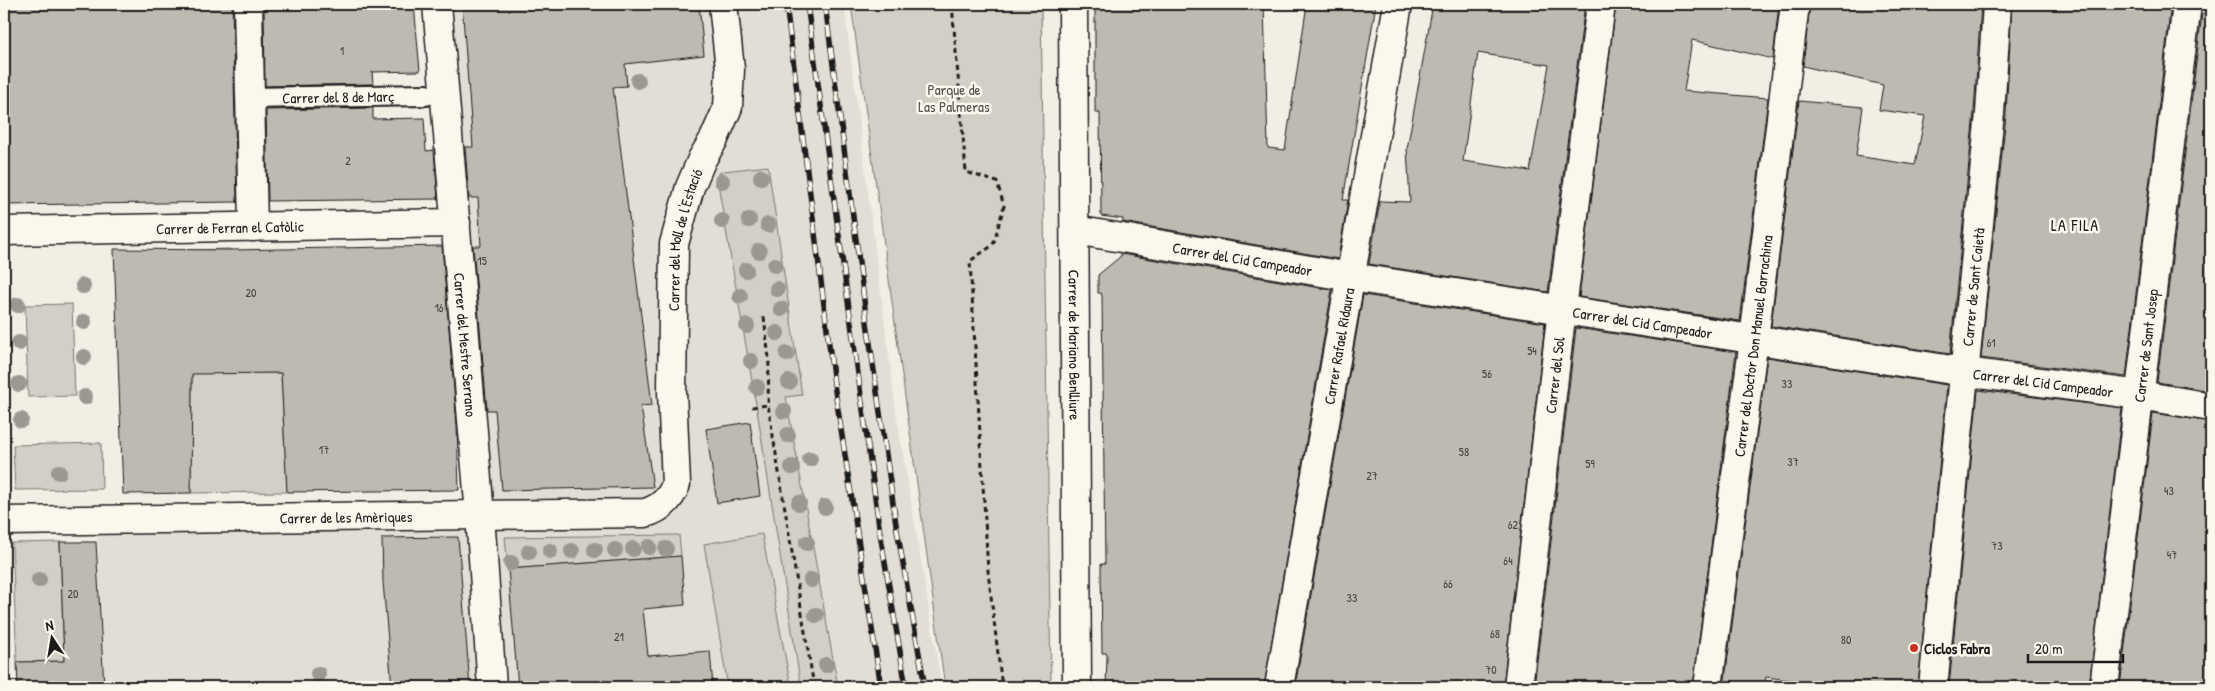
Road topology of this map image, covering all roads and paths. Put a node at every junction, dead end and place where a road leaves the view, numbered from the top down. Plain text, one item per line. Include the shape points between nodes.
1 (248, 4) edge
2 (437, 4) edge
3 (723, 4) edge
4 (952, 4) edge
5 (1073, 4) edge
6 (1398, 4) edge
7 (1601, 4) edge
8 (1795, 4) edge
9 (1997, 4) edge
10 (2187, 4) edge
11 (426, 95) dead end
12 (249, 98) junction
13 (456, 223) junction
14 (253, 227) junction
15 (1075, 230) junction
16 (4, 231) edge
17 (1352, 277) junction
18 (1562, 309) junction
19 (764, 317) dead end
20 (1754, 339) junction
21 (1965, 372) junction
22 (2140, 395) junction
23 (768, 405) junction
24 (752, 407) dead end
25 (2211, 407) edge
26 (676, 484) joint
27 (480, 516) junction
28 (4, 521) edge
29 (492, 687) edge
30 (814, 687) edge
31 (1002, 687) edge
32 (1077, 687) edge
33 (1279, 687) edge
34 (1518, 687) edge
35 (1708, 687) edge
36 (1933, 687) edge
37 (2104, 687) edge

1 - 12 street
2 - 13 street, Carrer del Mestre Serrano
3 - 26 street, Carrer del Moll de l'Estació via 730,70 728,107 690,187 674,244 672,391
4 - 31 path via 966,172 997,182 1004,206 993,245 970,261 988,572
5 - 15 street, Carrer de Mariano Benlliure
6 - 17 street, Carrer Rafael Ridaura
7 - 18 street, Carrer del Sol
8 - 20 street, Carrer del Doctor Don Manuel Barrachina
9 - 21 street, Carrer de Sant Caietà
10 - 22 street, Carrer de Sant Josep
11 - 12 street, Carrer del 8 de Març
12 - 14 street
13 - 14 street, Carrer de Ferran el Catòlic
13 - 27 street, Carrer del Mestre Serrano
14 - 16 street, Carrer de Ferran el Catòlic
15 - 17 street, Carrer del Cid Campeador
15 - 32 street, Carrer de Mariano Benlliure
17 - 18 street, Carrer del Cid Campeador
17 - 33 street, Carrer Rafael Ridaura
18 - 20 street, Carrer del Cid Campeador
18 - 34 street, Carrer del Sol
19 - 23 path via 769,360
20 - 21 street, Carrer del Cid Campeador
20 - 35 street, Carrer del Doctor Don Manuel Barrachina
21 - 22 street, Carrer del Cid Campeador
21 - 36 street, Carrer de Sant Caietà
22 - 25 street, Carrer del Cid Campeador
22 - 37 street, Carrer de Sant Josep
23 - 24 path
23 - 30 path
26 - 27 street, Carrer de les Amèriques via 665,502 656,510 645,513
27 - 28 street, Carrer de les Amèriques
27 - 29 street, Carrer del Mestre Serrano

